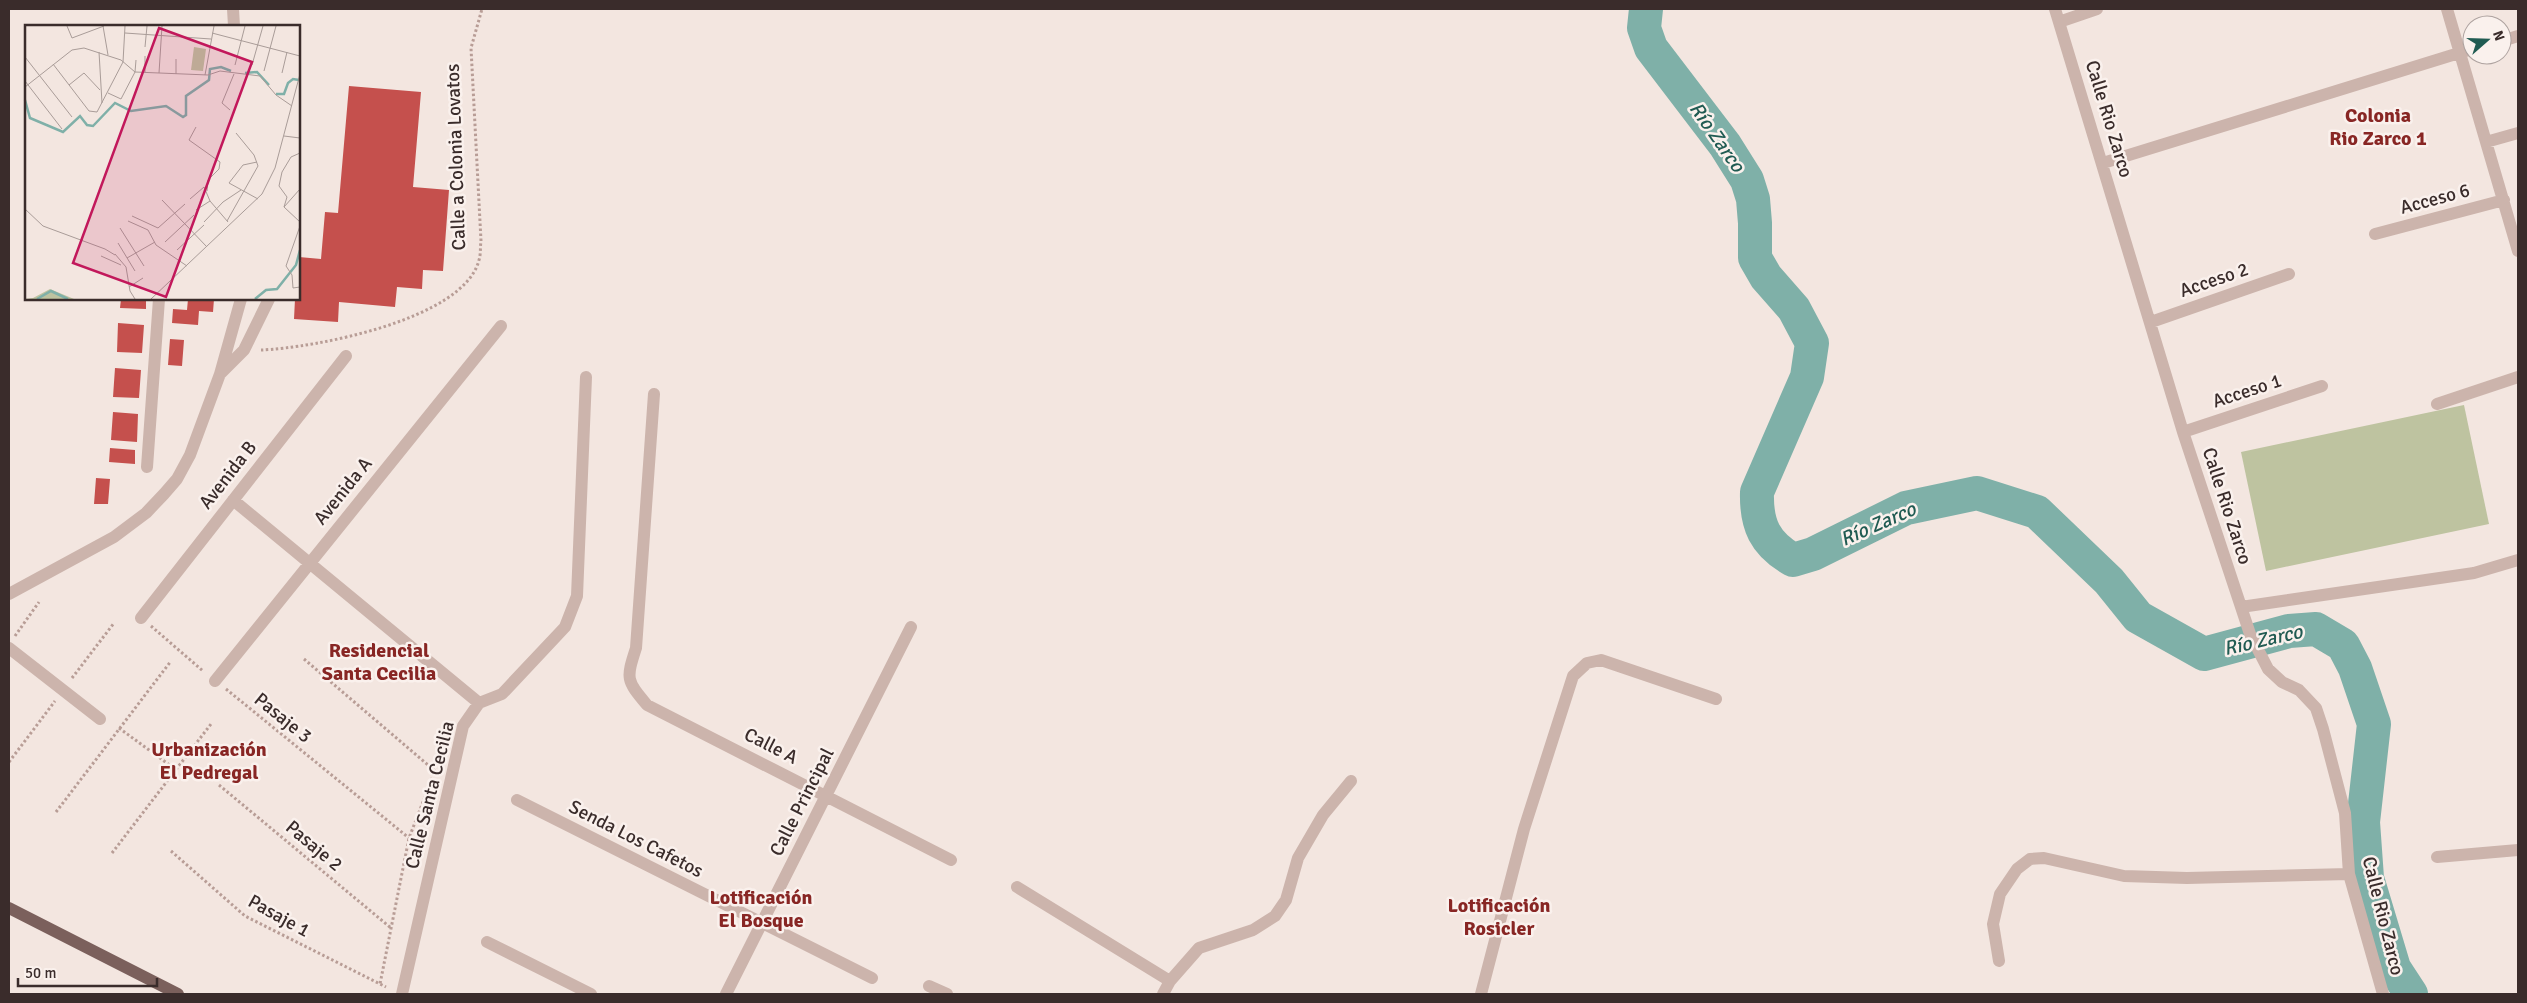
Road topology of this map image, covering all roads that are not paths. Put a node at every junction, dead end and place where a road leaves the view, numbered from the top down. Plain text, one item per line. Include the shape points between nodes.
1 (233, 9) edge
2 (2055, 9) edge
3 (2097, 9) edge
4 (2447, 9) edge
5 (2059, 22) junction
6 (234, 25) edge
7 (2462, 42) edge
8 (2462, 52) edge
9 (2469, 65) edge
10 (2518, 133) edge
11 (2486, 142) junction
12 (2103, 163) junction
13 (2504, 200) junction
14 (2375, 234) dead end
15 (2518, 251) edge
16 (2289, 274) dead end
17 (159, 300) edge
18 (240, 300) edge
19 (269, 300) edge
20 (2151, 322) junction
21 (501, 326) dead end
22 (346, 356) dead end
23 (220, 374) junction
24 (2518, 377) edge
25 (586, 378) dead end
26 (2322, 386) dead end
27 (654, 394) dead end
28 (2437, 404) dead end
29 (2183, 432) junction
30 (147, 467) dead end
31 (233, 500) junction
32 (2518, 560) edge
33 (310, 563) junction
34 (9, 594) edge
35 (2241, 607) junction
36 (141, 618) road end
37 (911, 628) dead end
38 (11, 642) edge
39 (215, 681) road end
40 (1716, 700) dead end
41 (479, 703) junction
42 (100, 719) dead end
43 (1351, 781) dead end
44 (826, 795) junction
45 (517, 800) dead end
46 (2518, 850) edge
47 (2436, 857) dead end
48 (951, 860) dead end
49 (2349, 874) junction
50 (1017, 887) dead end
51 (9, 908) edge
52 (762, 922) junction
53 (487, 942) dead end
54 (2000, 961) dead end
55 (872, 978) dead end
56 (1170, 981) junction
57 (929, 986) dead end
58 (178, 994) edge
59 (402, 994) edge
60 (591, 994) edge
61 (726, 994) edge
62 (946, 994) edge
63 (1163, 994) edge
64 (1481, 994) edge
65 (2383, 994) edge

1 - 6 street
2 - 5 street, Calle Rio Zarco
3 - 5 street
4 - 7 street
5 - 12 street, Calle Rio Zarco
8 - 12 street
9 - 11 street
10 - 11 street
11 - 13 street
12 - 20 street, Calle Rio Zarco
13 - 14 street, Acceso 6
13 - 15 street
16 - 20 street, Acceso 2
17 - 30 street
18 - 23 street
19 - 23 street via 244,350
20 - 29 street, Calle Rio Zarco
21 - 33 street, Avenida A
22 - 31 street, Avenida B
23 - 34 street via 190,455 164,494 114,537
24 - 28 street
25 - 41 street via 577,596 565,627 502,694
26 - 29 street, Acceso 1
27 - 44 street, Calle A via 636,648 628,673 632,688 647,704
29 - 35 street, Calle Rio Zarco
31 - 33 street
31 - 36 street, Avenida B
32 - 35 street via 2474,573
33 - 39 street, Avenida A
33 - 41 street
35 - 49 street, Calle Rio Zarco via 2250,634 2268,669 2282,682 2299,690 2316,708 2345,813
37 - 44 street, Calle Principal
38 - 42 street
40 - 64 street via 1601,660 1587,663 1573,676 1524,828
41 - 59 street, Calle Santa Cecilia via 463,726
43 - 56 street via 1323,815 1298,858 1286,900 1275,916 1253,930 1199,948
44 - 48 street, Calle A
44 - 52 street, Calle Principal
45 - 52 street, Senda Los Cafetos
46 - 47 street
49 - 54 street via 2187,878 2124,876 2044,858 2030,859 2017,869 2000,894 1993,924
49 - 65 street, Calle Rio Zarco
50 - 56 street
51 - 58 main road
52 - 55 street, Senda Los Cafetos
52 - 61 street, Calle Principal
53 - 60 street
56 - 63 street
57 - 62 street

